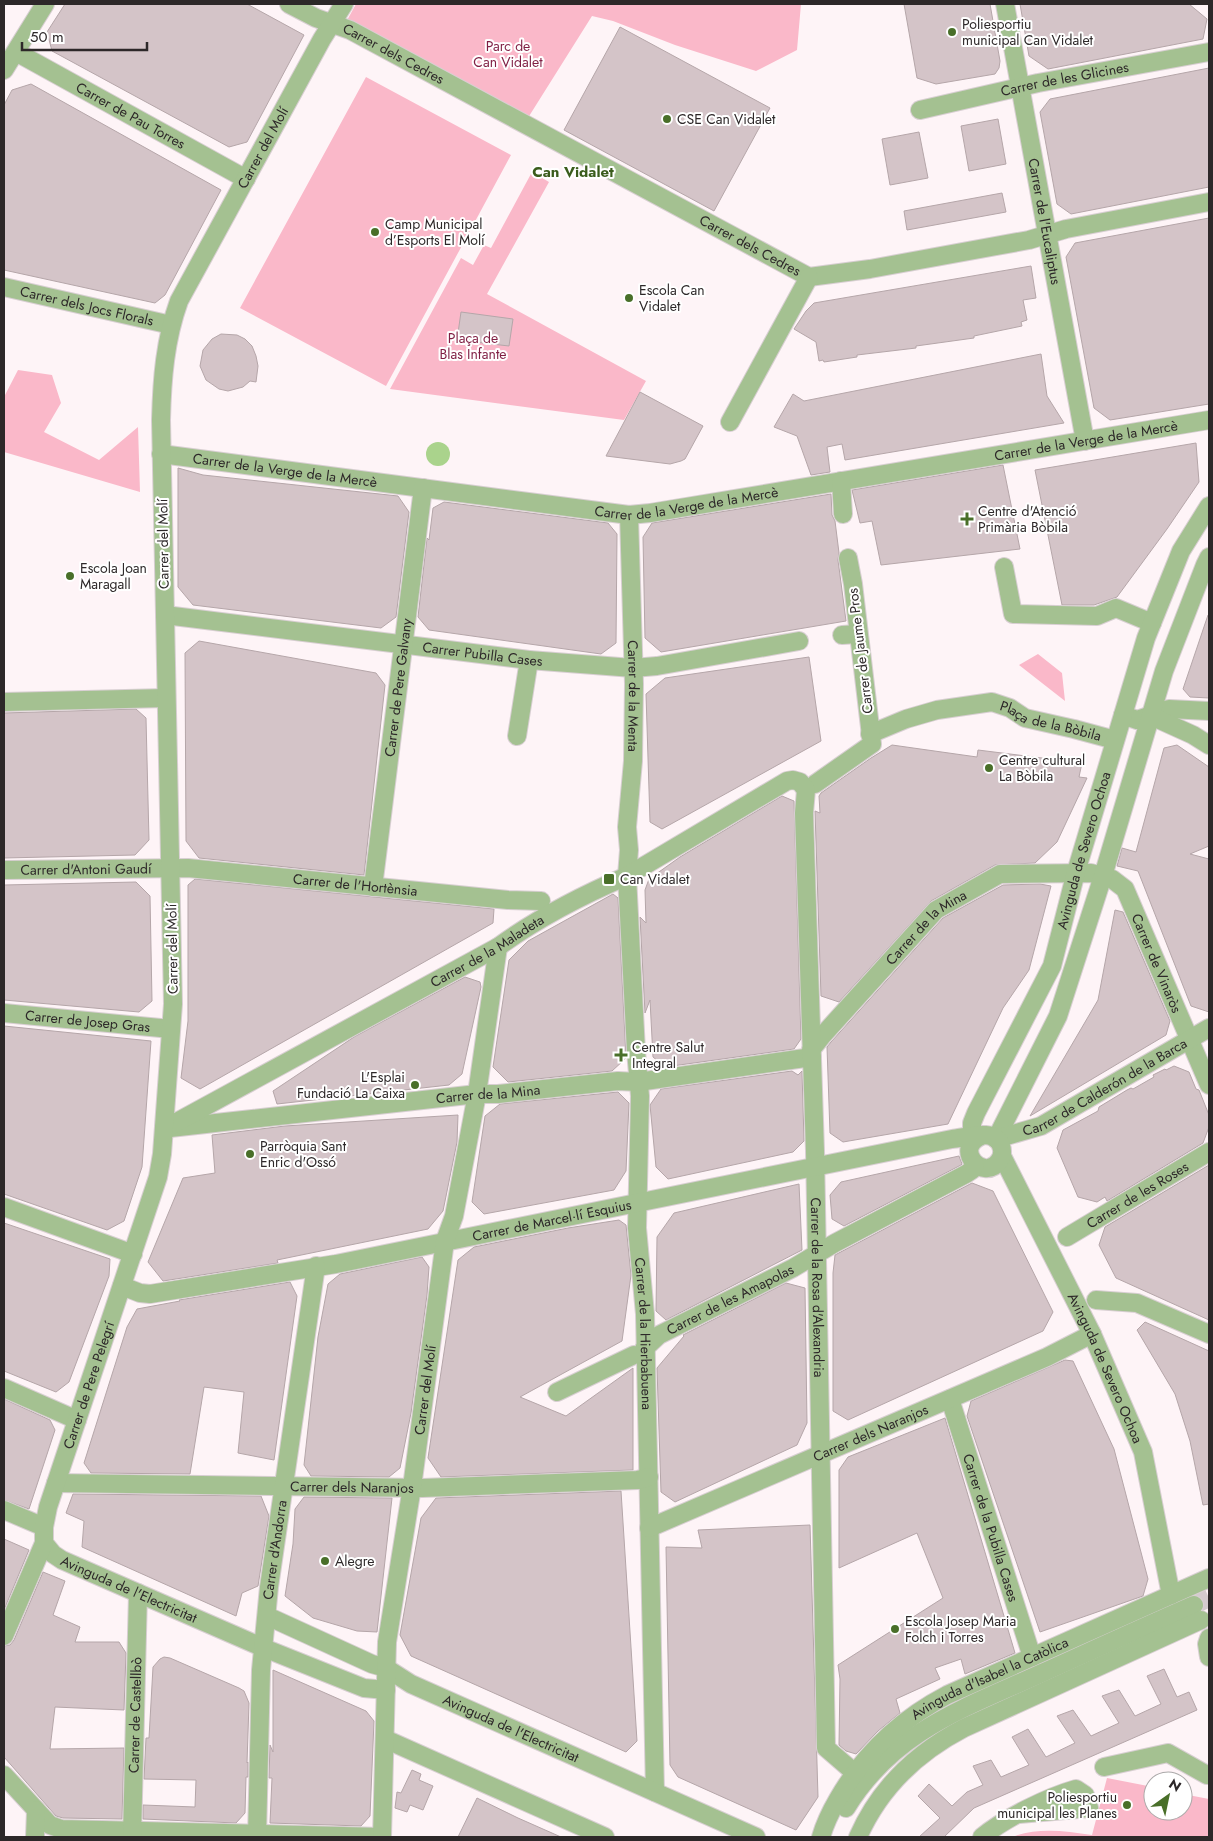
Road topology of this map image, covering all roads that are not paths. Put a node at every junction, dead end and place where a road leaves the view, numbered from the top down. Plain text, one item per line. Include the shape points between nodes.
1 (45, 4) edge
2 (289, 4) edge
3 (344, 4) edge
4 (1005, 4) edge
5 (332, 24) junction
6 (16, 52) junction
7 (1209, 52) edge
8 (4, 70) edge
9 (1020, 87) junction
10 (920, 110) dead end
11 (246, 179) junction
12 (1209, 202) edge
13 (1047, 234) junction
14 (809, 277) junction
15 (4, 287) edge
16 (171, 325) junction
17 (1209, 420) edge
18 (730, 422) dead end
19 (1085, 441) junction
20 (161, 454) junction
21 (841, 482) junction
22 (422, 488) junction
23 (1209, 506) edge
24 (843, 514) dead end
25 (629, 515) junction
26 (1209, 557) edge
27 (848, 558) dead end
28 (1004, 566) dead end
29 (165, 616) junction
30 (1152, 623) junction
31 (799, 641) dead end
32 (403, 643) junction
33 (529, 660) junction
34 (633, 668) junction
35 (1132, 687) junction
36 (1158, 695) junction
37 (166, 698) junction
38 (4, 702) edge
39 (1209, 710) edge
40 (1123, 715) junction
41 (1151, 716) junction
42 (518, 736) dead end
43 (871, 739) junction
44 (1115, 740) junction
45 (1209, 745) edge
46 (810, 787) junction
47 (170, 868) junction
48 (4, 870) edge
49 (1076, 872) junction
50 (627, 876) junction
51 (1103, 876) junction
52 (374, 887) junction
53 (541, 901) dead end
54 (498, 947) junction
55 (4, 1013) edge
56 (1209, 1028) edge
57 (171, 1029) junction
58 (1190, 1039) junction
59 (812, 1053) junction
60 (638, 1082) junction
61 (1209, 1085) edge
62 (477, 1094) junction
63 (164, 1129) junction
64 (980, 1138) junction
65 (1209, 1152) edge
66 (1002, 1156) junction
67 (975, 1164) junction
68 (816, 1168) junction
69 (638, 1203) junction
70 (4, 1207) edge
71 (1067, 1237) dead end
72 (445, 1241) junction
73 (133, 1254) junction
74 (817, 1254) junction
75 (316, 1266) junction
76 (122, 1286) junction
77 (1096, 1300) dead end
78 (1092, 1334) junction
79 (1209, 1334) edge
80 (639, 1352) junction
81 (4, 1388) edge
82 (557, 1392) dead end
83 (950, 1399) junction
84 (77, 1420) junction
85 (821, 1453) junction
86 (649, 1477) junction
87 (56, 1483) junction
88 (285, 1485) junction
89 (412, 1487) junction
90 (4, 1510) edge
91 (649, 1528) junction
92 (44, 1535) junction
93 (138, 1593) junction
94 (1171, 1595) junction
95 (1203, 1597) edge
96 (267, 1616) junction
97 (4, 1636) edge
98 (1209, 1638) edge
99 (264, 1648) junction
100 (1209, 1656) edge
101 (1032, 1657) junction
102 (386, 1668) junction
103 (386, 1690) junction
104 (385, 1738) junction
105 (1104, 1767) dead end
106 (855, 1773) junction
107 (1207, 1774) dead end
108 (4, 1775) edge
109 (654, 1792) junction
110 (1059, 1802) dead end
111 (36, 1810) junction
112 (132, 1834) edge
113 (257, 1836) edge
114 (35, 1837) edge
115 (382, 1837) edge
116 (605, 1837) edge
117 (756, 1837) edge
118 (821, 1837) edge
119 (826, 1837) edge
120 (858, 1837) edge
121 (982, 1837) edge

1 - 6 street
2 - 5 street, Carrer dels Cedres
3 - 5 street, Carrer del Molí
4 - 9 street, Carrer de l'Eucaliptus
5 - 11 street, Carrer del Molí
5 - 14 street, Carrer dels Cedres via 350,30
6 - 8 street
6 - 11 street, Carrer de Pau Torres
7 - 9 street, Carrer de les Glicines
9 - 10 street, Carrer de les Glicines
9 - 13 street, Carrer de l'Eucaliptus
11 - 16 street, Carrer del Molí via 179,302
12 - 13 street, Carrer dels Cedres
13 - 14 street, Carrer dels Cedres via 870,269
13 - 19 street, Carrer de l'Eucaliptus
14 - 18 street
15 - 16 street, Carrer dels Jocs Florals
16 - 20 street, Carrer del Molí via 161,384
17 - 19 street, Carrer de la Verge de la Mercè
19 - 21 street, Carrer de la Verge de la Mercè
20 - 22 street, Carrer de la Verge de la Mercè
20 - 29 street, Carrer del Molí
21 - 24 street
21 - 25 street, Carrer de la Verge de la Mercè
22 - 25 street, Carrer de la Verge de la Mercè
22 - 32 street, Carrer de Pere Galvany
23 - 30 street, Avinguda de Severo Ochoa via 1181,550
25 - 34 street, Carrer de la Menta
26 - 36 street, Avinguda de Severo Ochoa
27 - 43 street, Carrer de Jaume Pros via 853,584 850,634
28 - 30 street via 1013,614 1097,616 1116,608
29 - 32 street, Carrer Pubilla Cases
29 - 37 street, Carrer del Molí
30 - 35 street, Avinguda de Severo Ochoa
31 - 34 street, Carrer Pubilla Cases
32 - 33 street, Carrer Pubilla Cases
32 - 52 street, Carrer de Pere Galvany
33 - 34 street, Carrer Pubilla Cases
33 - 42 street
34 - 50 street, Carrer de la Menta via 633,761 627,827
35 - 36 street
35 - 40 street, Avinguda de Severo Ochoa
36 - 41 street, Avinguda de Severo Ochoa
37 - 38 street
37 - 47 street, Carrer del Molí
39 - 41 street via 1169,709
40 - 41 street via 1137,720
40 - 44 street, Avinguda de Severo Ochoa
41 - 45 street via 1193,734
41 - 51 street, Avinguda de Severo Ochoa
43 - 44 street, Plaça de la Bòbila via 906,719 937,710 992,702 1010,708 1024,718
43 - 46 street
44 - 49 street, Avinguda de Severo Ochoa
46 - 50 street, Carrer de la Maladeta via 787,781
46 - 59 street, Carrer de la Rosa d'Alexandria via 804,813
47 - 48 street, Carrer d'Antoni Gaudí
47 - 52 street, Carrer de l'Hortènsia
47 - 57 street, Carrer del Molí
49 - 51 street, Carrer de Vinaròs
49 - 59 street, Carrer de la Mina via 1000,874 936,910 823,1035
49 - 64 street, Avinguda de Severo Ochoa via 1052,966 972,1123
50 - 54 street, Carrer de la Maladeta via 599,888
50 - 60 street, Carrer de la Hierbabuena
51 - 58 street, Carrer de Vinaròs via 1124,889
51 - 64 street, Avinguda de Severo Ochoa via 1058,1016
52 - 53 street, Carrer de l'Hortènsia
54 - 62 street, Carrer del Molí
54 - 63 street, Carrer de la Maladeta
55 - 57 street, Carrer de Josep Gras
56 - 58 street, Carrer de Calderón de la Barca
57 - 63 street, Carrer del Molí
58 - 61 street, Carrer de Vinaròs
58 - 64 street, Carrer de Calderón de la Barca via 1036,1128
59 - 60 street, Carrer de la Mina
59 - 68 street, Carrer de la Rosa d'Alexandria
60 - 62 street, Carrer de la Mina
60 - 69 street, Carrer de la Hierbabuena
62 - 63 street, Carrer de la Mina
62 - 72 street, Carrer del Molí via 454,1216
63 - 73 street, Carrer de Pere Pelegrí via 158,1177
64 - 66 street via 1002,1148
64 - 67 street via 970,1148
64 - 68 street, Carrer de Marcel·lí Esquius via 952,1139
65 - 71 street, Carrer de les Roses
66 - 67 street via 990,1167
66 - 78 street, Avinguda de Severo Ochoa
67 - 74 street, Carrer de les Amapolas via 966,1174
68 - 69 street, Carrer de Marcel·lí Esquius
68 - 74 street, Carrer de la Rosa d'Alexandria
69 - 72 street, Carrer de Marcel·lí Esquius
69 - 80 street, Carrer de la Hierbabuena via 644,1314
70 - 73 street
72 - 75 street, Carrer de Marcel·lí Esquius
72 - 89 street, Carrer del Molí
73 - 76 street, Carrer de Pere Pelegrí
74 - 80 street, Carrer de les Amapolas via 659,1335
74 - 85 street, Carrer de la Rosa d'Alexandria
75 - 76 street, Carrer de Marcel·lí Esquius via 150,1294
75 - 88 street, Carrer d'Andorra
76 - 84 street, Carrer de Pere Pelegrí
77 - 79 street via 1137,1303
78 - 83 street, Carrer dels Naranjos
78 - 94 street, Avinguda de Severo Ochoa via 1143,1452
80 - 82 street, Carrer de les Amapolas
80 - 86 street, Carrer de la Hierbabuena
81 - 84 street
83 - 85 street, Carrer dels Naranjos
83 - 101 street, Carrer de la Pubilla Cases
84 - 87 street, Carrer de Pere Pelegrí
85 - 91 street, Carrer dels Naranjos
85 - 106 street, Carrer de la Rosa d'Alexandria via 826,1748
86 - 89 street, Carrer dels Naranjos
86 - 91 street, Carrer de la Hierbabuena
87 - 88 street, Carrer dels Naranjos
87 - 92 street, Carrer de Pere Pelegrí
88 - 89 street, Carrer dels Naranjos
88 - 96 street, Carrer d'Andorra
89 - 102 street, Carrer del Molí via 386,1642
90 - 92 street
91 - 109 street, Carrer de la Hierbabuena
92 - 93 street, Avinguda de l'Electricitat via 53,1554 62,1560
92 - 97 street, Carrer de Pere Pelegrí
93 - 99 street, Avinguda de l'Electricitat
93 - 112 street, Carrer de Castellbò
94 - 95 street, Avinguda d'Isabel la Catòlica
94 - 101 street, Avinguda d'Isabel la Catòlica
95 - 119 street, Avinguda d'Isabel la Catòlica via 926,1728 878,1766 852,1797
95 - 120 street via 934,1744 888,1786
96 - 99 street, Carrer d'Andorra
96 - 102 street, Avinguda de l'Electricitat
98 - 100 street
99 - 103 street, Avinguda de l'Electricitat via 364,1688
99 - 113 street, Carrer d'Andorra
101 - 106 street, Avinguda d'Isabel la Catòlica via 917,1712 890,1733
102 - 103 street, Carrer del Molí
102 - 109 street, Avinguda de l'Electricitat via 411,1684
103 - 104 street, Carrer del Molí
104 - 115 street, Carrer del Molí
104 - 116 street
105 - 107 street via 1168,1753
106 - 118 street, Avinguda d'Isabel la Catòlica via 833,1808
108 - 111 street
109 - 117 street, Avinguda de l'Electricitat
110 - 121 street via 1020,1814
111 - 112 street via 55,1828
111 - 114 street
112 - 113 street
113 - 115 street

